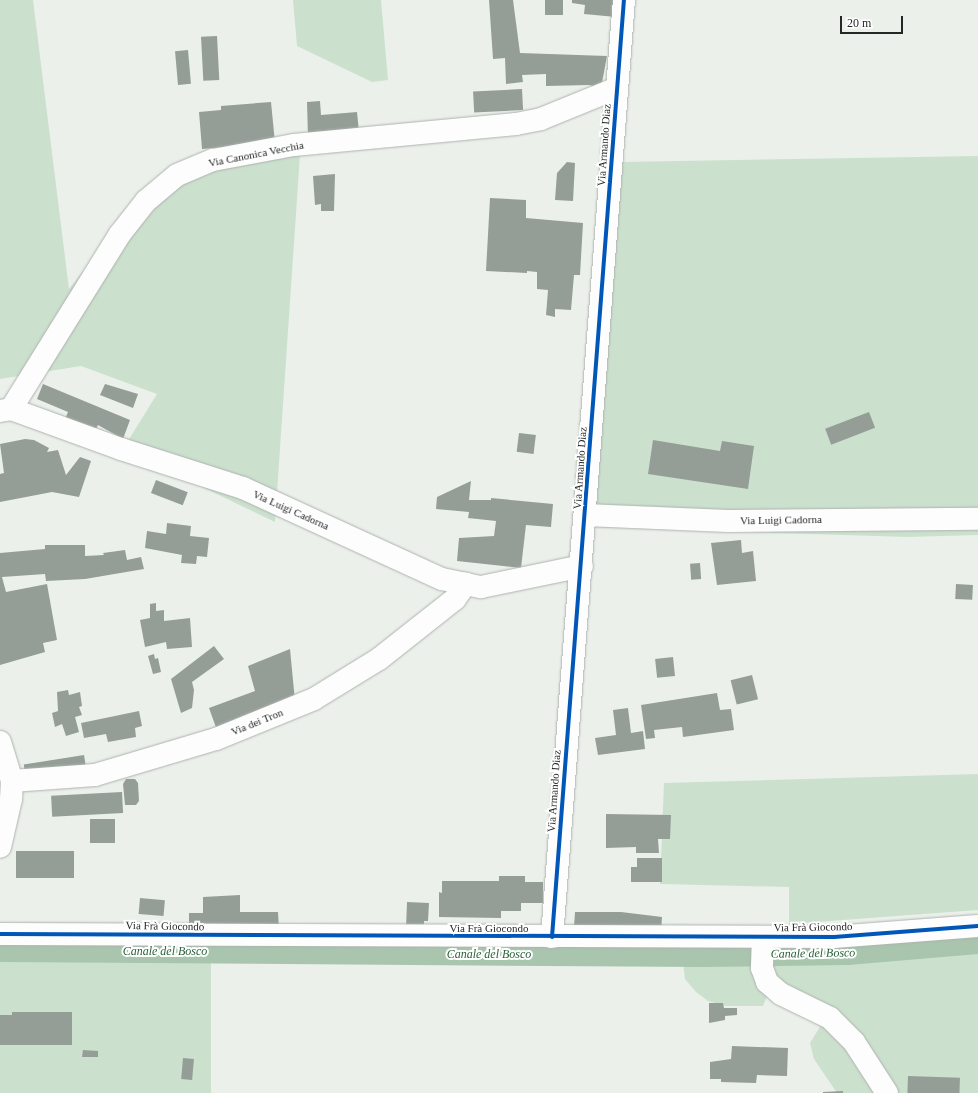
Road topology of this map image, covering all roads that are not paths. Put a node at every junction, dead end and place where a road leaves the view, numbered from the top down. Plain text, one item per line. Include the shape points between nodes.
1 (624, 0) edge
2 (618, 88) junction
3 (6, 410) edge
4 (585, 515) junction
5 (978, 519) edge
6 (582, 566) junction
7 (466, 583) junction
8 (0, 742) edge
9 (12, 781) junction
10 (0, 847) edge
11 (978, 926) edge
12 (0, 934) edge
13 (552, 937) junction
14 (763, 949) junction
15 (888, 1093) edge

1 - 2 street, Via Armando Diaz
2 - 3 street, Via Canonica Vecchia via 541,119 516,124 294,145 214,160 177,175 146,201 120,234
2 - 4 street, Via Armando Diaz
3 - 7 street, Via Luigi Cadorna via 242,488 442,579
4 - 5 street, Via Luigi Cadorna via 728,521
4 - 6 street, Via Armando Diaz
6 - 7 street, Via Luigi Cadorna via 481,587
6 - 13 street, Via Armando Diaz
7 - 9 street, Via dei Tron via 455,600 379,658 314,699 216,739 94,775
8 - 9 street
9 - 10 street via 12,799
11 - 14 street, Via Frà Giocondo via 834,937
12 - 13 street, Via Frà Giocondo
13 - 14 street, Via Frà Giocondo
14 - 15 street via 767,982 776,990 830,1018 854,1042

